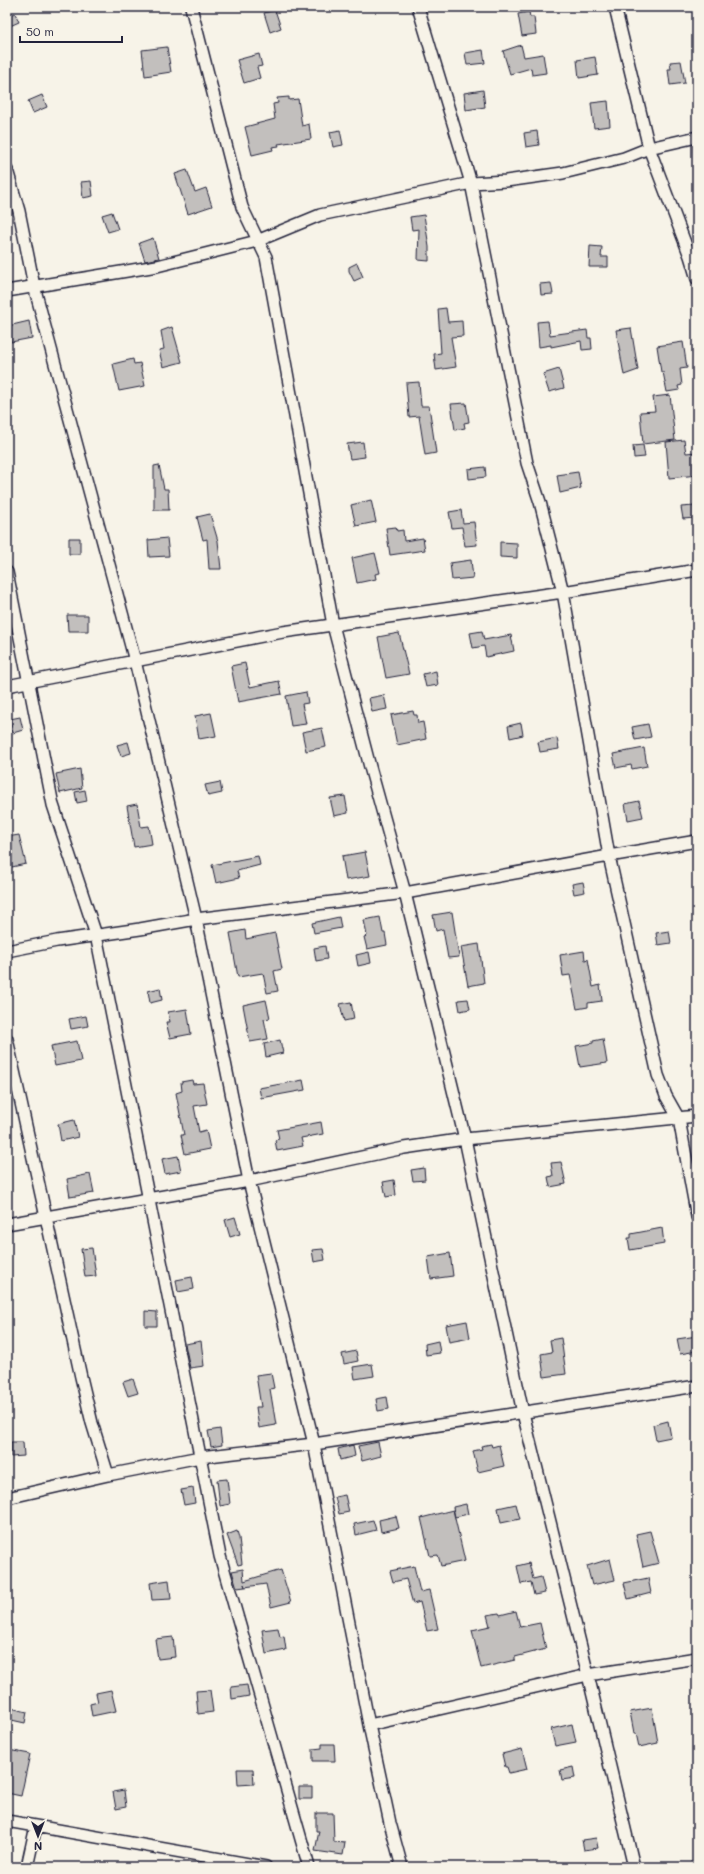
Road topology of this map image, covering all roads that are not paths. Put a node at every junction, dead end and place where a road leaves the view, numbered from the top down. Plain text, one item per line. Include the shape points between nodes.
1 (191, 7) edge
2 (418, 7) edge
3 (615, 7) edge
4 (697, 137) edge
5 (649, 148) junction
6 (7, 170) edge
7 (471, 183) junction
8 (257, 241) junction
9 (697, 279) edge
10 (34, 286) junction
11 (7, 291) edge
12 (697, 570) edge
13 (7, 572) edge
14 (563, 592) junction
15 (334, 625) junction
16 (135, 661) junction
17 (28, 682) junction
18 (7, 686) edge
19 (697, 842) edge
20 (609, 856) junction
21 (405, 893) junction
22 (196, 919) junction
23 (96, 935) junction
24 (7, 951) edge
25 (7, 1039) edge
26 (697, 1116) edge
27 (679, 1119) junction
28 (465, 1139) junction
29 (249, 1181) junction
30 (150, 1198) junction
31 (47, 1216) junction
32 (697, 1217) edge
33 (7, 1224) edge
34 (697, 1386) edge
35 (523, 1413) junction
36 (314, 1444) junction
37 (200, 1457) junction
38 (108, 1475) junction
39 (7, 1498) edge
40 (697, 1658) edge
41 (588, 1675) junction
42 (369, 1725) junction
43 (7, 1821) edge
44 (36, 1826) junction
45 (27, 1867) edge
46 (266, 1867) edge
47 (309, 1867) edge
48 (402, 1867) edge
49 (634, 1867) edge

1 - 8 street via 242,208
2 - 7 street
3 - 5 street
4 - 5 street
5 - 7 street via 624,158 563,173
5 - 9 street
6 - 10 street via 19,211
7 - 8 street via 320,215
7 - 14 street via 527,463 540,502
8 - 10 street via 157,266
8 - 15 street via 266,258
10 - 11 street
10 - 16 street
12 - 14 street
13 - 17 street
14 - 15 street
14 - 20 street
15 - 16 street via 283,632
15 - 21 street
16 - 17 street
16 - 22 street
17 - 18 street
17 - 23 street via 53,805
19 - 20 street
20 - 21 street
20 - 27 street via 658,1075
21 - 22 street
21 - 28 street
22 - 23 street
22 - 29 street
23 - 24 street
23 - 30 street
25 - 31 street
26 - 27 street
27 - 28 street
27 - 32 street
28 - 29 street via 404,1148
28 - 35 street
29 - 30 street
29 - 36 street
30 - 31 street
30 - 37 street
31 - 33 street
31 - 38 street via 81,1378
34 - 35 street
35 - 36 street
35 - 41 street
36 - 37 street
36 - 42 street
37 - 38 street
37 - 47 street via 220,1556
38 - 39 street
40 - 41 street
41 - 42 street
41 - 49 street
42 - 48 street
43 - 44 street
44 - 45 street
44 - 46 street

